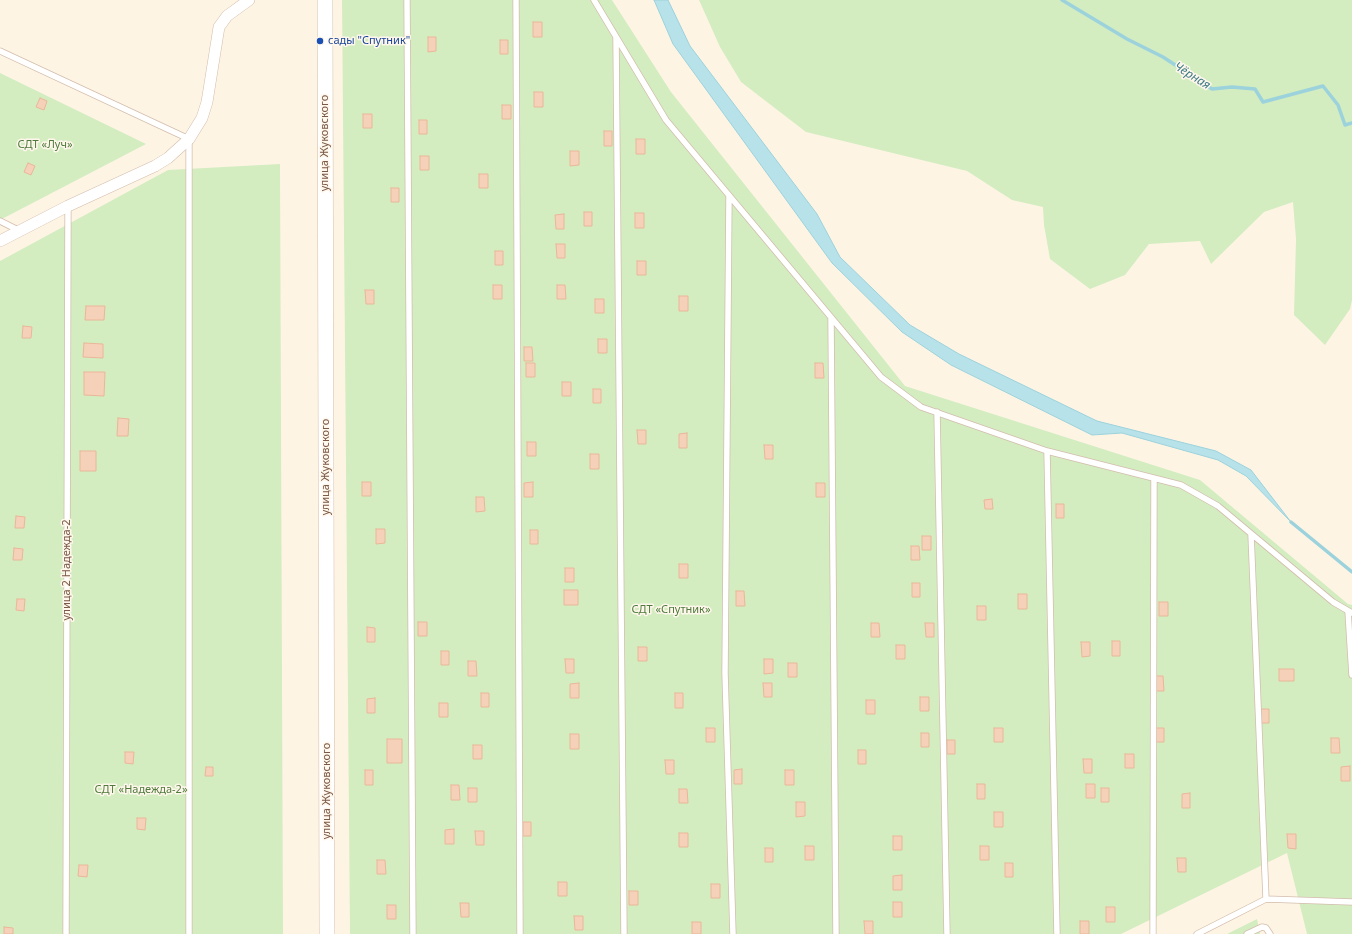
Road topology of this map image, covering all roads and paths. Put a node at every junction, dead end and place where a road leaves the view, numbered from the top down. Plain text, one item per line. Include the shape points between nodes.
1 (249, 0) edge
2 (325, 0) edge
3 (407, 0) edge
4 (516, 0) edge
5 (594, 0) edge
6 (616, 37) junction
7 (0, 51) edge
8 (189, 139) junction
9 (729, 196) junction
10 (68, 206) junction
11 (0, 221) edge
12 (20, 231) junction
13 (0, 241) edge
14 (831, 318) junction
15 (937, 412) junction
16 (1047, 451) junction
17 (1154, 479) junction
18 (1251, 534) junction
19 (1350, 612) edge
20 (1352, 675) edge
21 (1266, 899) junction
22 (1352, 902) edge
23 (66, 934) edge
24 (189, 934) edge
25 (327, 934) edge
26 (414, 934) edge
27 (520, 934) edge
28 (624, 934) edge
29 (733, 934) edge
30 (836, 934) edge
31 (947, 934) edge
32 (1057, 934) edge
33 (1153, 934) edge
34 (1197, 934) edge
35 (1247, 934) edge
36 (1270, 934) edge

1 - 8 street via 227,16 219,27 207,102 202,118
2 - 25 main road, улица Жуковского
3 - 26 lane
4 - 27 lane
5 - 6 lane
6 - 9 lane via 666,120
6 - 28 lane
7 - 8 lane
8 - 10 street via 155,166
8 - 24 lane
9 - 14 lane
9 - 29 lane via 725,673
10 - 12 street
10 - 23 lane, улица 2 Надежда-2
11 - 12 lane
12 - 13 street
14 - 15 lane via 881,377 920,407
14 - 30 lane
15 - 16 lane
15 - 31 lane
16 - 17 lane
16 - 32 lane
17 - 18 lane via 1181,485 1218,506
17 - 33 lane
18 - 19 lane via 1333,602
18 - 21 lane
19 - 20 lane
21 - 22 lane
21 - 34 lane
35 - 36 lane via 1262,927

